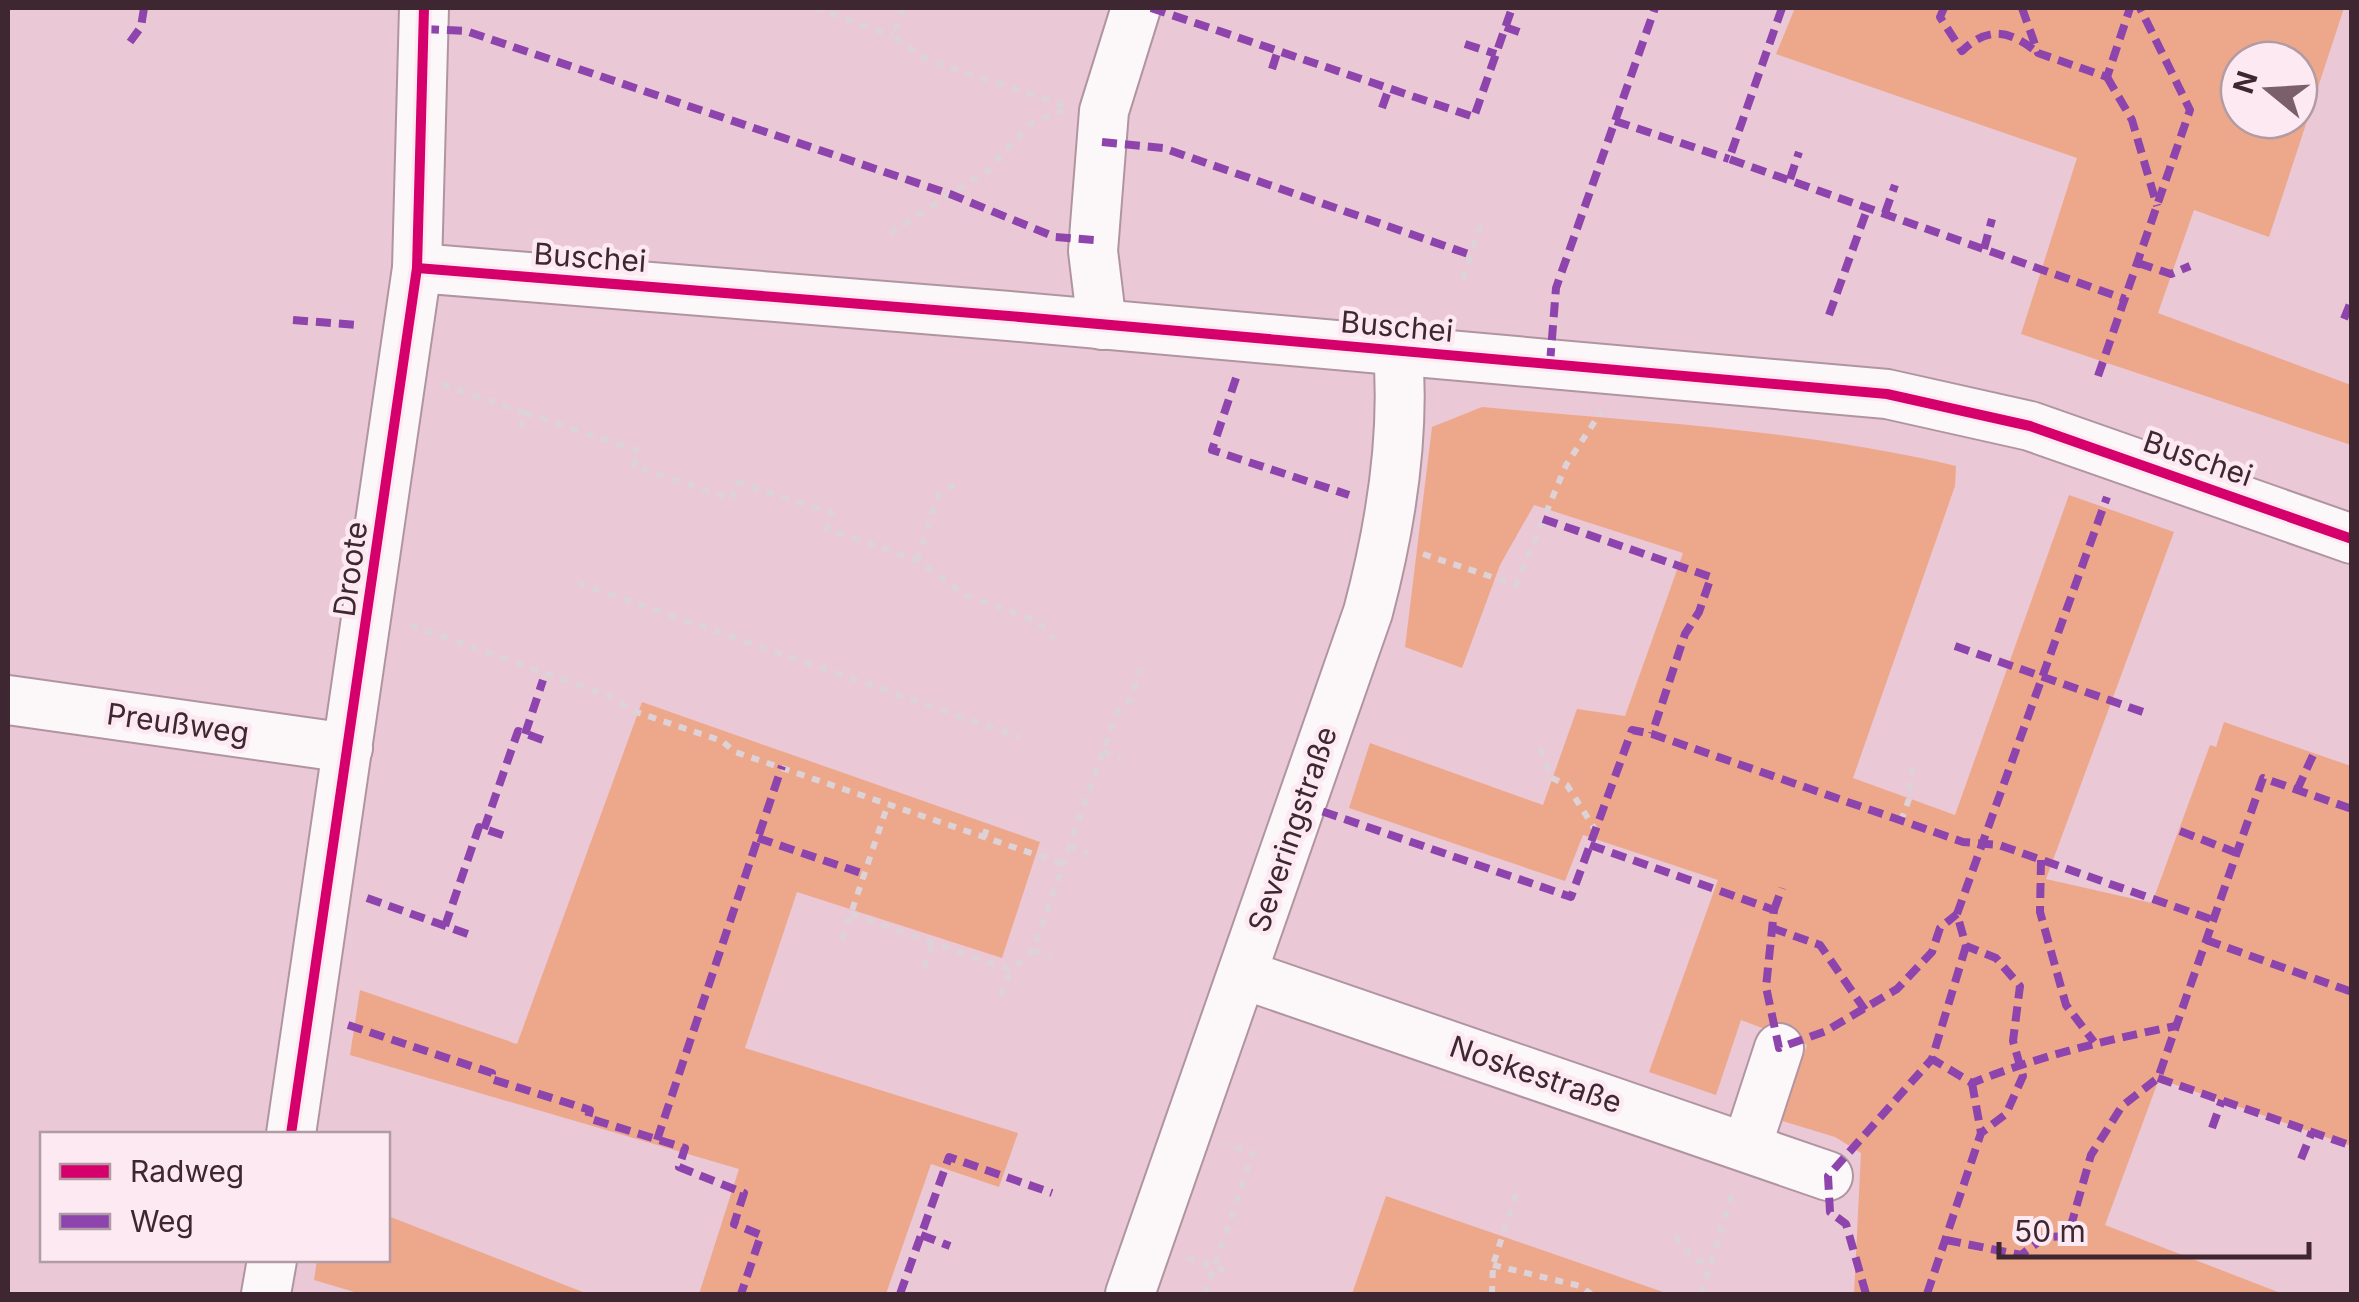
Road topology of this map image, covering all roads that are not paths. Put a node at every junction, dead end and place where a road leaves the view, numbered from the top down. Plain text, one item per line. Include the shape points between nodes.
1 (424, 8) edge
2 (1136, 8) edge
3 (418, 268) junction
4 (1102, 324) junction
5 (1398, 352) junction
6 (2352, 538) edge
7 (8, 700) edge
8 (348, 748) junction
9 (1242, 974) junction
10 (1779, 1048) dead end
11 (291, 1132) edge
12 (1746, 1146) junction
13 (1828, 1176) dead end
14 (272, 1262) edge
15 (266, 1294) edge
16 (1130, 1294) edge

1 - 3 street, Droote
2 - 4 street via 1104,110 1093,251
3 - 4 street, Buschei
3 - 8 street, Droote
4 - 5 street, Buschei
5 - 6 street, Buschei via 1887,394 2030,426
5 - 9 street, Severingstraße via 1402,392 1373,594
7 - 8 street, Preußweg
8 - 11 street, Droote
9 - 12 street, Noskestraße
9 - 16 street, Severingstraße
10 - 12 street
12 - 13 street, Noskestraße
14 - 15 street

